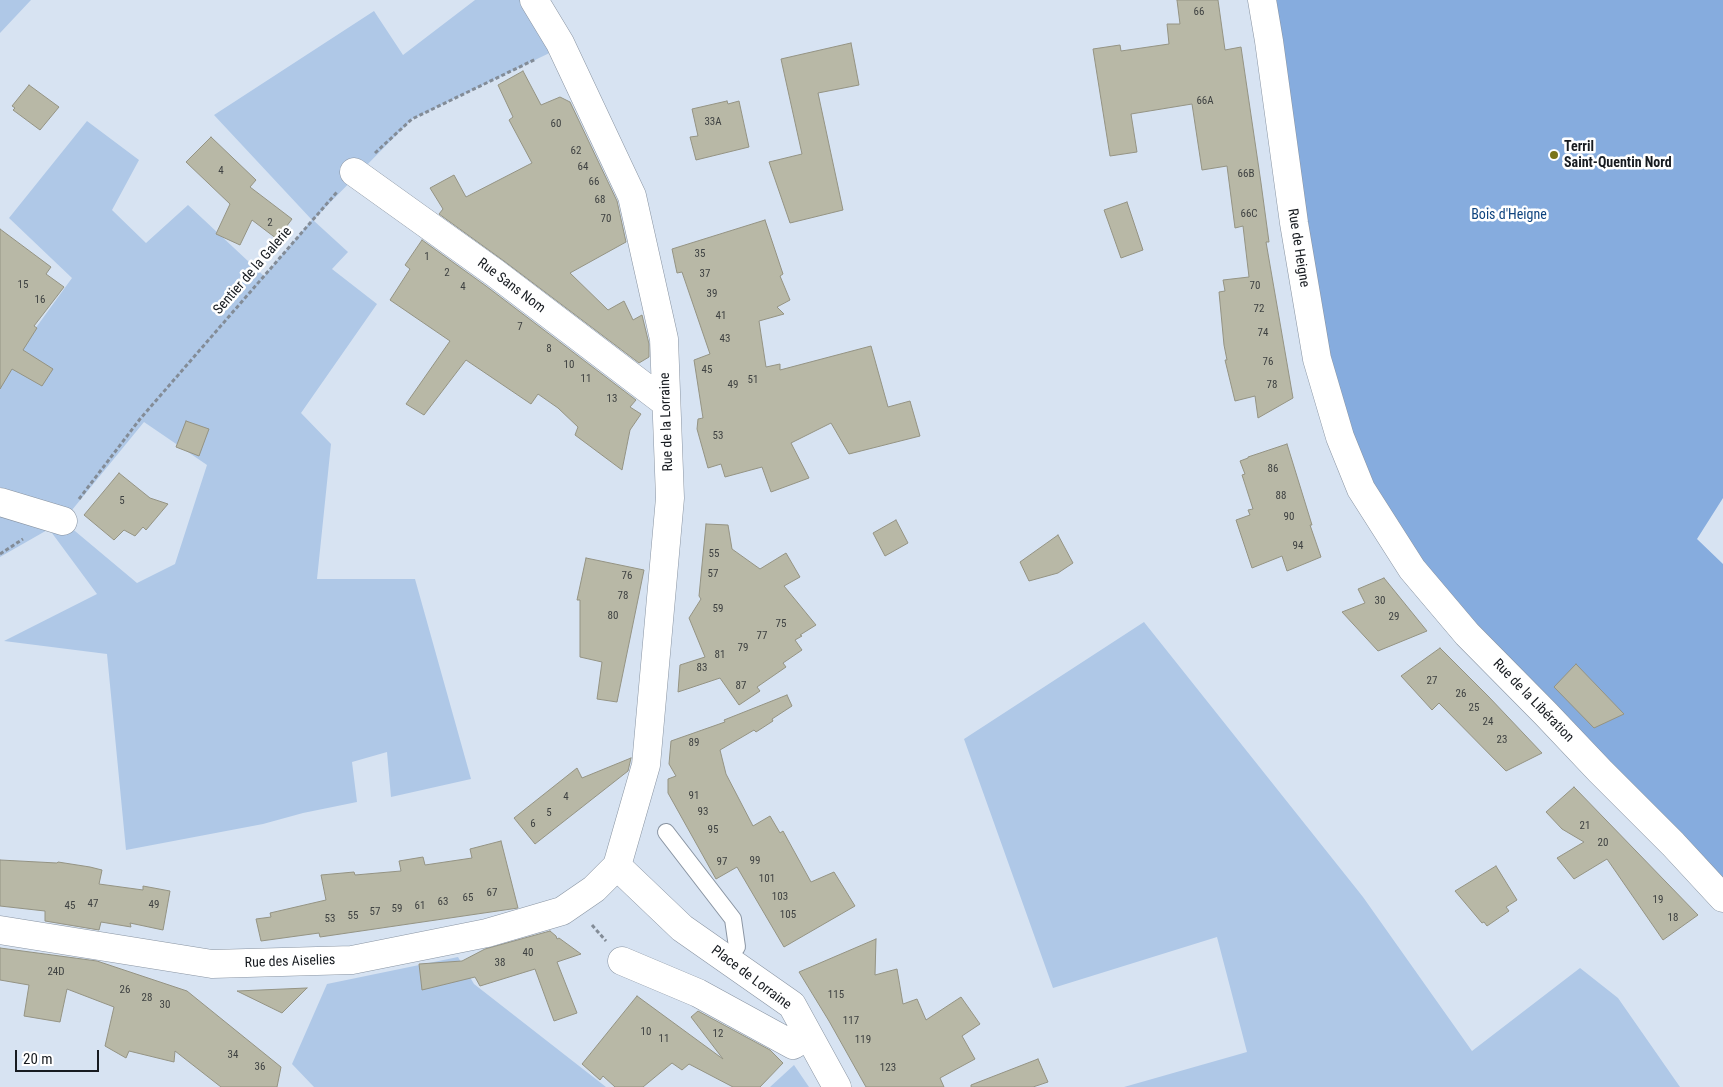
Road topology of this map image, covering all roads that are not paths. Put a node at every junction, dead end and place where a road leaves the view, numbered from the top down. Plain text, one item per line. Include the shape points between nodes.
1 (534, 0) edge
2 (1262, 0) edge
3 (354, 172) road end
4 (666, 403) junction
5 (1361, 489) joint
6 (0, 502) edge
7 (63, 521) road end
8 (666, 832) dead end
9 (617, 866) junction
10 (1723, 898) edge
11 (0, 930) edge
12 (726, 959) junction
13 (622, 961) dead end
14 (808, 1036) junction
15 (837, 1087) edge

1 - 4 street, Rue de la Lorraine via 562,47 632,196 664,339
2 - 5 street, Rue de Heigne via 1317,359 1340,437
3 - 4 street, Rue Sans Nom via 496,273
4 - 9 street, Rue de la Lorraine via 670,498 646,765
5 - 10 street, Rue de la Libération via 1412,569 1467,634
6 - 7 street
8 - 12 lane via 733,919 737,947
9 - 11 street, Rue des Aiselies via 594,889 562,911 487,933 352,960 212,964
9 - 12 street, Place de Lorraine via 682,928
12 - 14 street, Place de Lorraine via 792,1005
13 - 14 street via 698,993 793,1044
14 - 15 street

